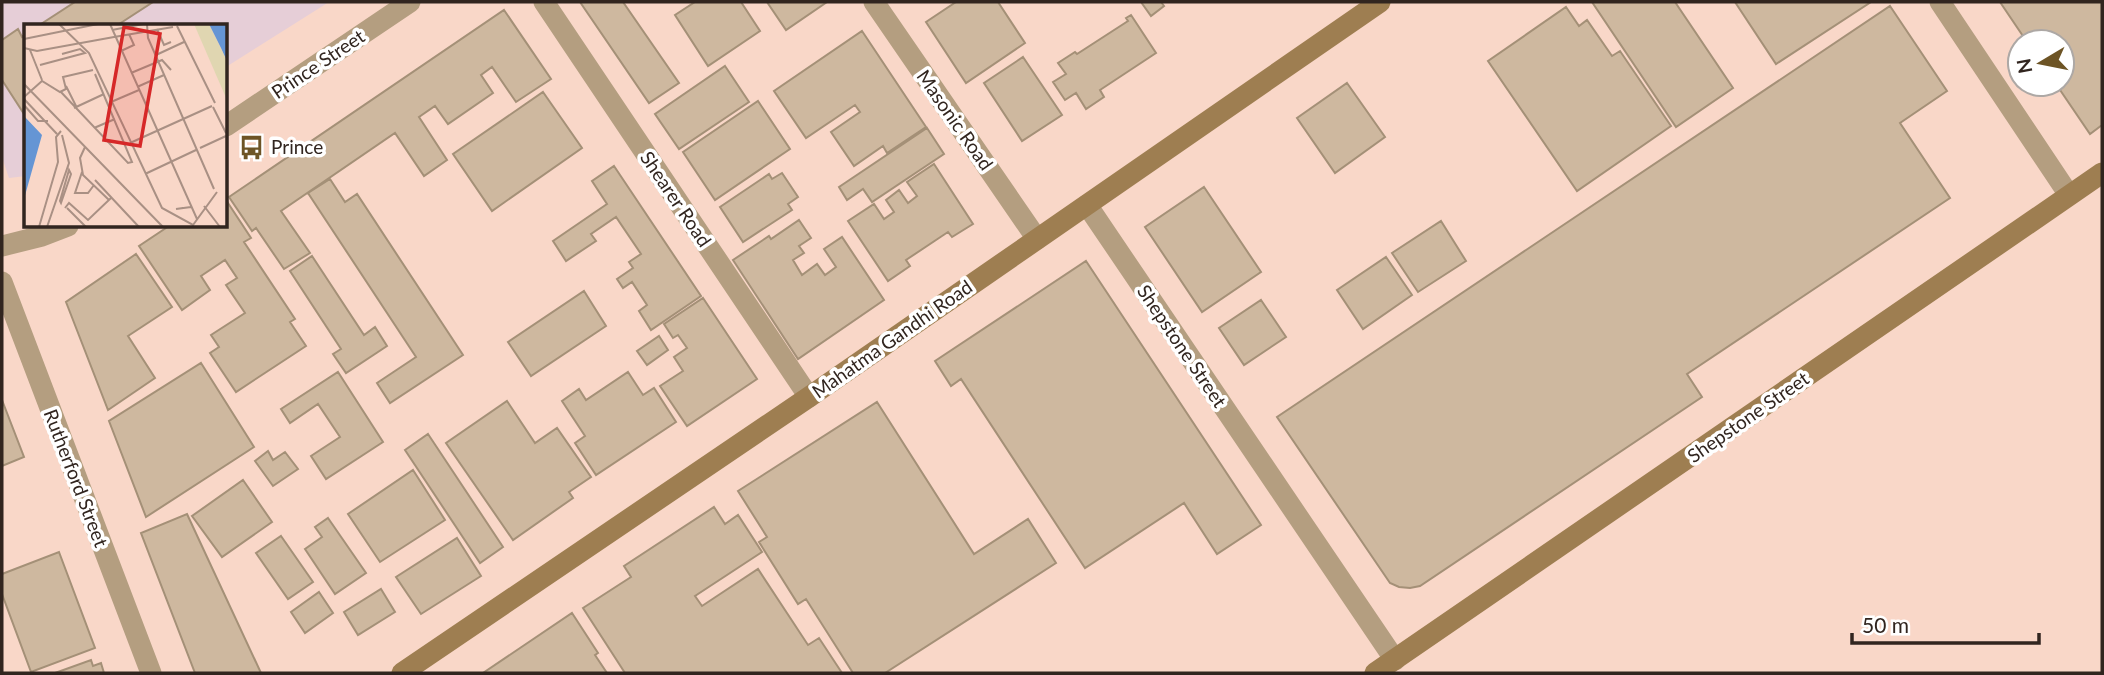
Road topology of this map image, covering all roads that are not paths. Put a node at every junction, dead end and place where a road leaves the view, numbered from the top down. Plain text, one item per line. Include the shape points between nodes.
1 (410, 2) edge
2 (544, 2) edge
3 (874, 2) edge
4 (1380, 2) edge
5 (1940, 2) edge
6 (228, 125) edge
7 (2102, 173) edge
8 (2069, 195) junction
9 (1087, 205) junction
10 (63, 228) edge
11 (1037, 239) junction
12 (2, 246) edge
13 (2, 282) edge
14 (809, 397) junction
15 (1395, 660) junction
16 (151, 673) edge
17 (402, 673) edge
18 (1375, 673) edge

1 - 6 street, Prince Street
2 - 14 street, Shearer Road
3 - 11 street, Masonic Road
4 - 9 main road, Mahatma Gandhi Road
5 - 8 street
7 - 8 main road, Shepstone Street
8 - 15 main road, Shepstone Street
9 - 11 main road, Mahatma Gandhi Road
9 - 15 street, Shepstone Street
10 - 12 street
11 - 14 main road, Mahatma Gandhi Road
13 - 16 street, Rutherford Street
14 - 17 main road, Mahatma Gandhi Road
15 - 18 main road, Shepstone Street

